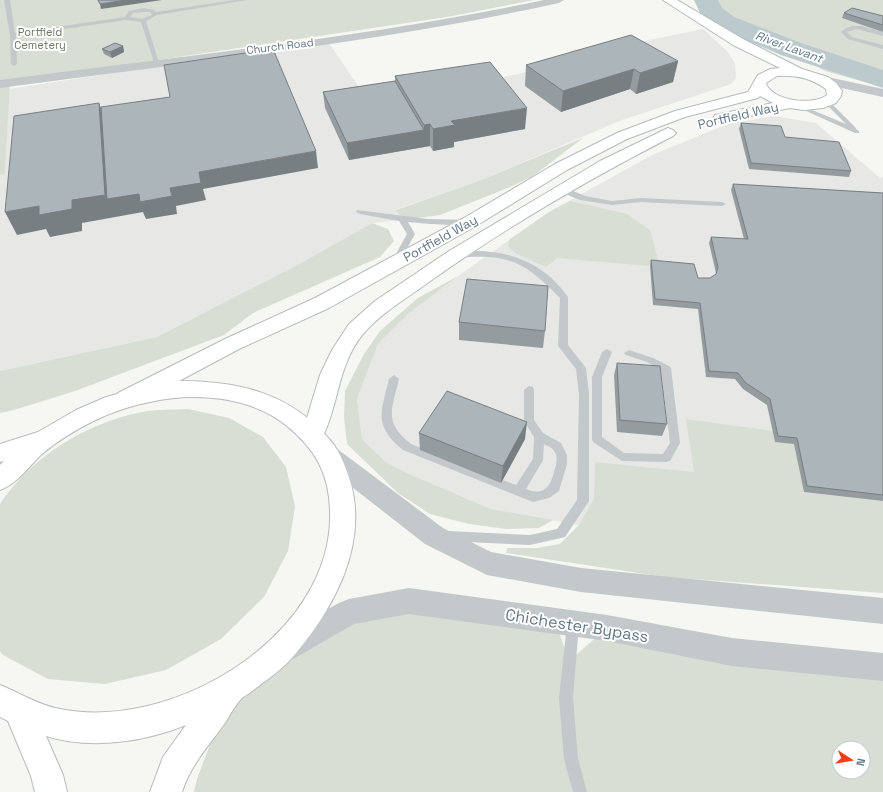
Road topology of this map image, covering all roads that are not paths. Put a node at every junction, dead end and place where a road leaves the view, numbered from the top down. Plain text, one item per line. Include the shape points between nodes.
1 (7, 0) edge
2 (244, 0) edge
3 (559, 0) edge
4 (669, 0) edge
5 (680, 0) edge
6 (689, 13) junction
7 (156, 14) junction
8 (127, 18) junction
9 (143, 20) junction
10 (883, 34) edge
11 (13, 35) junction
12 (738, 42) junction
13 (883, 47) edge
14 (157, 62) junction
15 (14, 64) dead end
16 (803, 74) junction
17 (822, 80) junction
18 (762, 81) junction
19 (0, 84) edge
20 (883, 93) edge
21 (883, 98) edge
22 (831, 101) junction
23 (794, 105) junction
24 (563, 190) junction
25 (722, 204) dead end
26 (360, 212) dead end
27 (404, 220) junction
28 (470, 222) junction
29 (455, 256) junction
30 (396, 261) junction
31 (607, 352) dead end
32 (629, 353) dead end
33 (394, 379) dead end
34 (529, 390) dead end
35 (123, 400) junction
36 (539, 436) junction
37 (46, 439) junction
38 (321, 444) junction
39 (0, 453) edge
40 (0, 480) edge
41 (518, 492) junction
42 (434, 536) junction
43 (883, 611) edge
44 (573, 624) junction
45 (280, 650) junction
46 (883, 667) edge
47 (231, 689) junction
48 (9, 706) edge
49 (51, 792) edge
50 (166, 792) edge
51 (580, 792) edge

1 - 11 lane
2 - 7 lane
3 - 14 street, Church Road via 474,18 366,35
4 - 6 main road
5 - 6 main road
6 - 12 main road
7 - 8 lane via 138,7
7 - 9 lane
8 - 9 lane
8 - 11 lane
9 - 14 lane
10 - 13 lane via 858,28 850,28 844,32 850,38
11 - 15 lane
12 - 16 main road
12 - 18 main road
14 - 19 street, Church Road
16 - 17 main road
16 - 18 main road via 783,72
17 - 20 street
17 - 22 main road via 833,89
18 - 23 main road via 771,98
18 - 28 main road, Portfield Way via 753,95 680,114 622,136 561,167
21 - 22 street
22 - 23 main road via 815,106
22 - 23 lane via 857,132
23 - 24 main road, Portfield Way via 716,118 661,135
24 - 25 lane via 583,198 612,203 641,200
24 - 29 main road, Portfield Way
26 - 27 lane
27 - 28 lane
27 - 30 lane via 412,234
28 - 30 main road, Portfield Way
29 - 38 main road, Portfield Way via 382,306 356,329 342,350 331,375
29 - 42 lane via 485,253 519,258 546,277 564,297 563,346 582,368 583,501 561,533 530,540
30 - 35 main road, Portfield Way via 322,303 232,344
31 - 32 lane via 597,377 597,439 622,457 666,458 675,443 666,368
33 - 41 lane via 385,421 393,437 407,447
34 - 36 lane via 529,421
35 - 37 main road via 86,416
35 - 38 main road via 160,392 196,389 230,391 262,400 290,414
36 - 41 lane via 538,460
36 - 41 lane via 557,446 562,455 555,488 545,495 533,497
37 - 39 main road
37 - 40 main road
38 - 42 street
38 - 45 main road via 341,487 344,525 335,567 314,610
42 - 43 street via 486,563 581,580
44 - 45 street, Chichester Bypass via 409,601 349,612
44 - 46 street, Chichester Bypass via 732,652
44 - 51 lane via 566,698 571,759
45 - 47 main road
47 - 48 main road via 177,714 121,727 67,726
47 - 50 main road via 174,768
48 - 49 main road via 47,775

